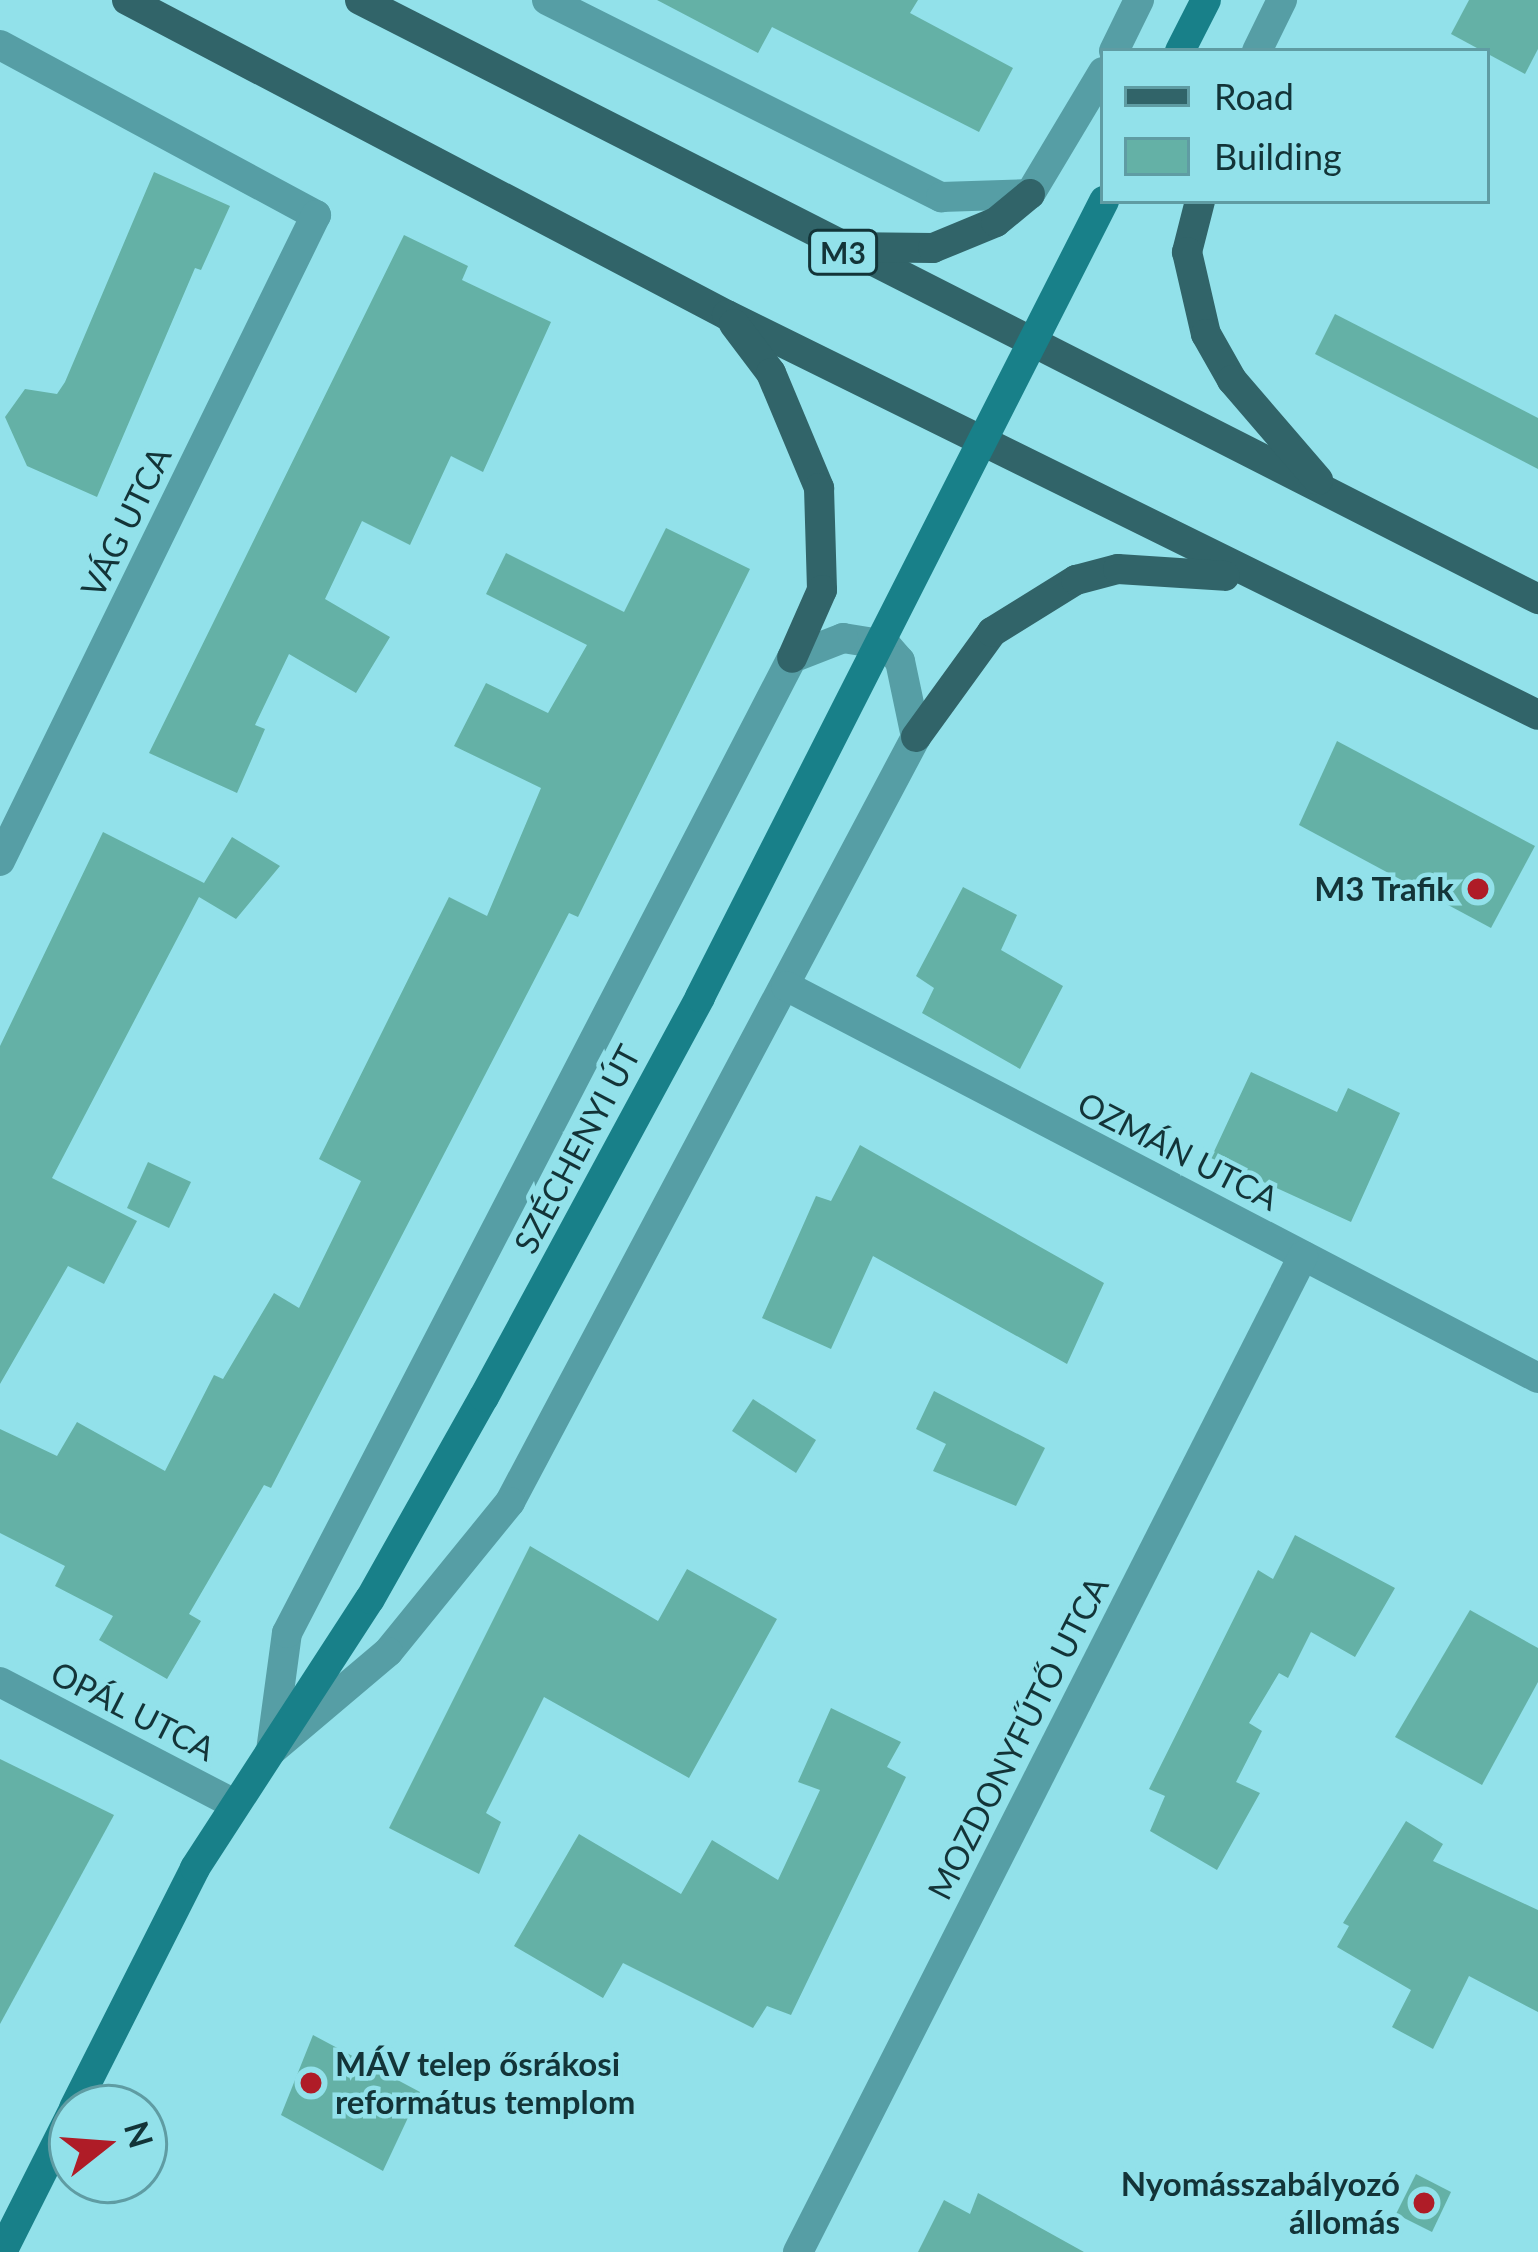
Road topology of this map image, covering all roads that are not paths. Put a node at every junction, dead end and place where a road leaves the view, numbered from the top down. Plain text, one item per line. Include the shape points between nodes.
1 (127, 0) edge
2 (360, 0) edge
3 (548, 0) edge
4 (1139, 0) edge
5 (1206, 0) edge
6 (1282, 0) edge
7 (0, 45) edge
8 (1115, 48) edge
9 (1182, 48) edge
10 (1258, 48) edge
11 (1100, 77) edge
12 (1030, 194) junction
13 (1102, 204) edge
14 (1199, 204) edge
15 (834, 247) junction
16 (727, 315) junction
17 (1330, 493) junction
18 (1249, 579) junction
19 (1538, 598) edge
20 (792, 658) junction
21 (1538, 715) edge
22 (916, 737) junction
23 (8, 827) edge
24 (0, 861) edge
25 (786, 986) junction
26 (1303, 1256) junction
27 (1538, 1378) edge
28 (0, 1682) edge
29 (271, 1751) junction
30 (234, 1804) junction
31 (87, 2084) edge
32 (48, 2160) edge
33 (2, 2252) edge
34 (798, 2252) edge

1 - 16 main road
2 - 15 main road, M3
3 - 12 street via 941,197
4 - 8 street
5 - 9 street
6 - 10 street
7 - 23 street, VÁG UTCA via 316,215
11 - 12 street
12 - 15 main road via 996,222 933,248
13 - 29 street, SZÉCHENYI ÚT, bridge via 700,997 370,1599
14 - 17 main road via 1187,252 1207,334 1232,380
15 - 17 main road, M3
16 - 18 main road
16 - 20 main road via 771,373 819,488 822,590
17 - 19 main road, M3
18 - 21 main road
18 - 22 main road via 1118,569 1076,580 992,632
20 - 22 street via 843,638 886,645 907,678
20 - 29 street via 287,1633
22 - 25 street
23 - 24 street, VÁG UTCA
25 - 26 street, OZMÁN UTCA
25 - 29 street via 511,1502 388,1652
26 - 27 street, OZMÁN UTCA
26 - 34 street, MOZDONYFŰTŐ UTCA
28 - 30 street, OPÁL UTCA
29 - 30 street, SZÉCHENYI ÚT
30 - 31 street, SZÉCHENYI ÚT
32 - 33 street, SZÉCHENYI ÚT

